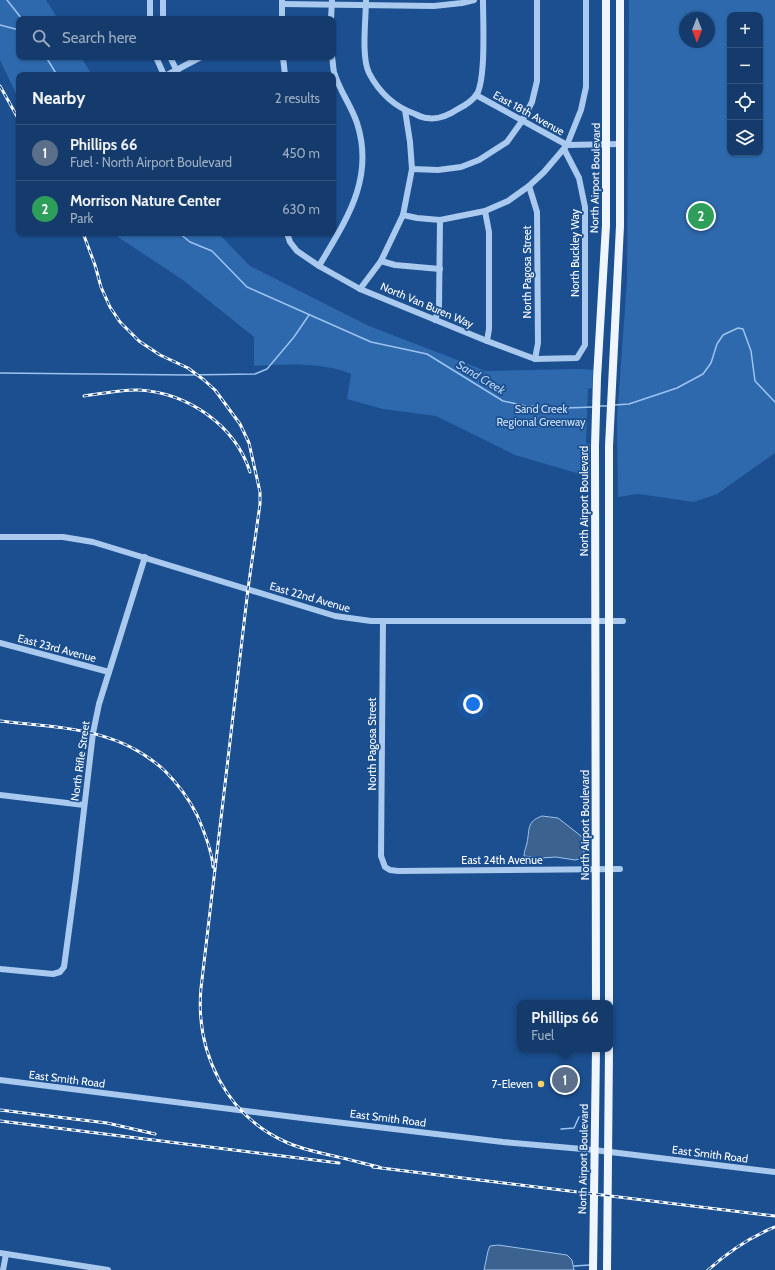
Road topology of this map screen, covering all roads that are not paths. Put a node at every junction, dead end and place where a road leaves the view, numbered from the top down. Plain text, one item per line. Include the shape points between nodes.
1 (150, 0) edge
2 (163, 0) edge
3 (474, 0) edge
4 (483, 0) edge
5 (537, 0) edge
6 (586, 0) edge
7 (606, 0) edge
8 (620, 0) edge
9 (282, 2) edge
10 (332, 3) edge
11 (366, 3) edge
12 (397, 3) edge
13 (150, 16) edge
14 (163, 16) edge
15 (282, 16) edge
16 (331, 16) edge
17 (158, 60) edge
18 (172, 60) edge
19 (193, 60) edge
20 (283, 60) edge
21 (332, 60) edge
22 (164, 72) edge
23 (178, 72) edge
24 (285, 72) edge
25 (334, 72) edge
26 (336, 76) edge
27 (476, 95) junction
28 (404, 110) junction
29 (522, 121) junction
30 (620, 144) junction
31 (607, 145) junction
32 (566, 147) junction
33 (412, 169) junction
34 (529, 186) junction
35 (485, 211) junction
36 (403, 215) junction
37 (440, 220) junction
38 (288, 236) edge
39 (381, 261) junction
40 (319, 266) junction
41 (440, 269) junction
42 (360, 288) junction
43 (435, 320) junction
44 (487, 341) junction
45 (577, 358) joint
46 (535, 359) junction
47 (0, 537) edge
48 (145, 557) junction
49 (383, 621) junction
50 (596, 621) junction
51 (609, 621) junction
52 (623, 622) dead end
53 (0, 643) edge
54 (109, 672) junction
55 (0, 795) edge
56 (84, 805) junction
57 (385, 867) joint
58 (596, 870) junction
59 (609, 870) junction
60 (620, 870) dead end
61 (0, 969) edge
62 (596, 1000) edge
63 (609, 1000) edge
64 (596, 1052) edge
65 (609, 1052) edge
66 (0, 1080) edge
67 (594, 1150) junction
68 (608, 1152) junction
69 (775, 1172) edge
70 (3, 1253) edge
71 (3, 1270) edge
72 (108, 1270) edge
73 (593, 1270) edge
74 (607, 1270) edge

1 - 13 street
2 - 14 street
3 - 12 street via 434,6
4 - 27 street via 482,71 481,84
5 - 29 street via 537,82 532,102
6 - 32 street via 586,87 581,110
7 - 31 main road, North Airport Boulevard
8 - 30 main road
9 - 10 street
9 - 15 street
10 - 11 street
10 - 16 street
11 - 12 street
11 - 28 street via 365,57 368,72 389,99
17 - 22 street
18 - 23 street
19 - 23 street
20 - 24 street
21 - 25 street
26 - 40 street via 357,122 362,144 362,165 358,193 348,217
27 - 28 street via 447,116 427,119
27 - 29 street, East 18th Avenue
28 - 33 street
29 - 32 street, East 18th Avenue
29 - 33 street via 507,142 479,160 461,167 438,170
30 - 31 street, East 18th Avenue
30 - 51 main road via 620,226 609,446
31 - 32 street, East 18th Avenue
31 - 50 main road, North Airport Boulevard via 606,225 595,446
32 - 34 street
32 - 45 street, North Buckley Way via 579,178 585,207 585,345
33 - 36 street
34 - 35 street via 508,201
34 - 46 street, North Pagosa Street via 537,212 538,343
35 - 37 street
35 - 44 street via 489,232
36 - 37 street
36 - 39 street
37 - 41 street
38 - 40 street, North Van Buren Way via 298,251
39 - 41 street via 395,265
39 - 42 street
40 - 42 street, North Van Buren Way
41 - 43 street via 439,308
42 - 43 street, North Van Buren Way
43 - 44 street, North Van Buren Way
44 - 46 street, North Van Buren Way
45 - 46 street, North Van Buren Way
47 - 48 street, East 22nd Avenue via 78,539
48 - 49 street, East 22nd Avenue via 335,616 354,620
48 - 54 street, North Rifle Street
49 - 50 street, East 22nd Avenue
49 - 57 street, North Pagosa Street via 381,856
50 - 51 street, East 22nd Avenue
50 - 58 main road, North Airport Boulevard
51 - 52 street, East 22nd Avenue
51 - 59 main road
53 - 54 street, East 23rd Avenue
54 - 56 street, North Rifle Street via 93,733
55 - 56 street
56 - 61 street, North Rifle Street via 64,967 60,972 53,974
57 - 58 street, East 24th Avenue via 390,870
58 - 59 street, East 24th Avenue
58 - 62 main road, North Airport Boulevard
59 - 60 street, East 24th Avenue
59 - 63 main road
64 - 67 main road, North Airport Boulevard
65 - 68 main road
66 - 67 street, East Smith Road via 503,1142
67 - 68 street, East Smith Road
67 - 73 main road, North Airport Boulevard
68 - 69 street, East Smith Road
68 - 74 main road
70 - 71 street
70 - 72 street

